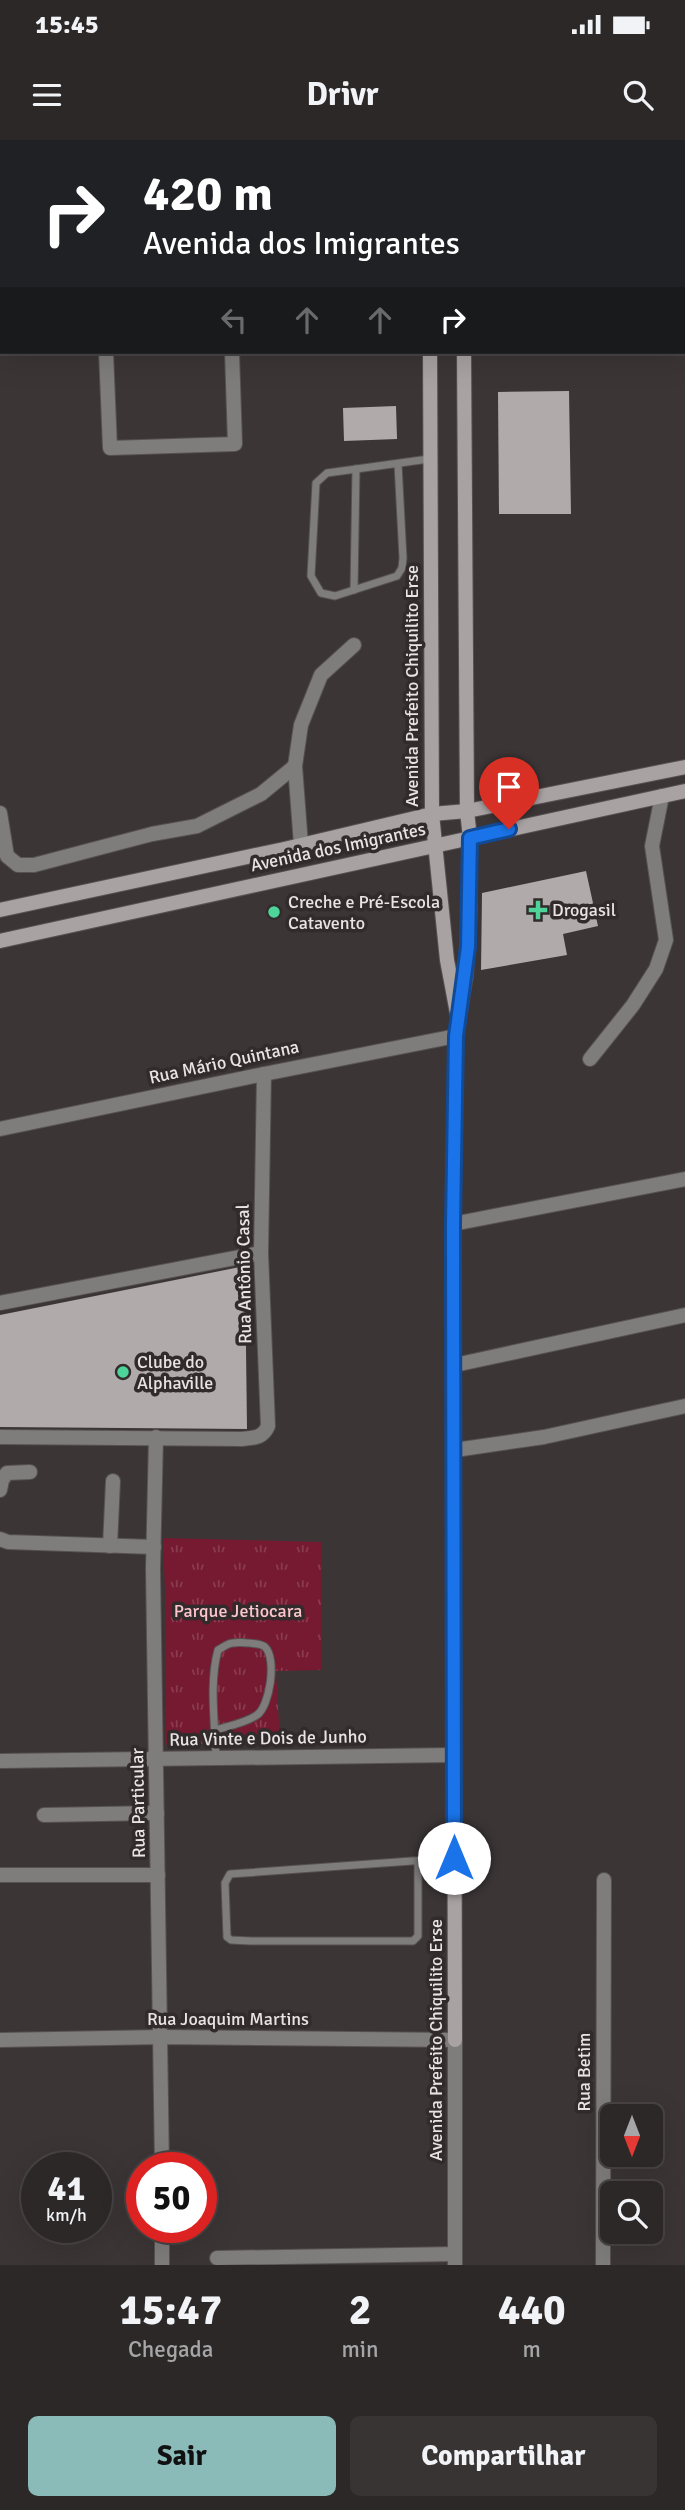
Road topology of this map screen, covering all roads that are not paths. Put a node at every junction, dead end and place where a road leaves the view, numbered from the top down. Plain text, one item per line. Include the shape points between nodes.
1 (106, 354) edge
2 (232, 354) edge
3 (430, 354) edge
4 (464, 354) edge
5 (429, 459) junction
6 (398, 464) junction
7 (356, 469) junction
8 (354, 590) junction
9 (354, 645) dead end
10 (295, 766) junction
11 (685, 767) edge
12 (685, 791) edge
13 (662, 796) junction
14 (467, 811) junction
15 (0, 813) edge
16 (432, 814) junction
17 (470, 838) junction
18 (301, 845) junction
19 (435, 845) junction
20 (0, 910) edge
21 (0, 941) edge
22 (458, 1017) junction
23 (456, 1036) junction
24 (590, 1059) dead end
25 (264, 1074) junction
26 (0, 1129) edge
27 (685, 1180) edge
28 (453, 1224) junction
29 (261, 1253) junction
30 (0, 1303) edge
31 (685, 1315) edge
32 (455, 1365) junction
33 (685, 1406) edge
34 (0, 1437) edge
35 (156, 1437) junction
36 (455, 1450) junction
37 (30, 1472) dead end
38 (113, 1481) dead end
39 (0, 1490) edge
40 (0, 1539) edge
41 (110, 1546) junction
42 (154, 1547) junction
43 (215, 1730) junction
44 (453, 1755) junction
45 (216, 1758) junction
46 (156, 1759) junction
47 (0, 1761) edge
48 (157, 1813) junction
49 (44, 1815) dead end
50 (454, 1858) junction
51 (418, 1861) junction
52 (0, 1875) edge
53 (158, 1875) junction
54 (604, 1880) dead end
55 (162, 2037) junction
56 (0, 2040) edge
57 (455, 2040) junction
58 (162, 2152) edge
59 (162, 2243) edge
60 (217, 2258) dead end
61 (455, 2259) edge
62 (162, 2265) edge
63 (603, 2265) edge

1 - 2 street via 110,448 235,444
3 - 5 main road, Avenida Prefeito Chiquilito Erse
4 - 14 main road
5 - 6 lane
5 - 16 main road, Avenida Prefeito Chiquilito Erse
6 - 7 lane
6 - 8 lane via 402,568 397,576
7 - 8 lane
7 - 8 lane via 327,473 316,482 312,576 321,593 335,596
9 - 10 street via 321,675 301,725
10 - 15 street via 261,794 197,827 34,864 18,864 7,856
10 - 18 street
11 - 14 main road, Avenida dos Imigrantes
12 - 13 main road, Avenida dos Imigrantes
13 - 17 main road, Avenida dos Imigrantes
13 - 24 street via 652,846 666,940 656,969
14 - 16 main road, Avenida dos Imigrantes
14 - 17 main road, Avenida Prefeito Chiquilito Erse
16 - 18 main road, Avenida dos Imigrantes
16 - 19 main road, Avenida Prefeito Chiquilito Erse
17 - 19 main road, Avenida dos Imigrantes
17 - 22 main road, Avenida Prefeito Chiquilito Erse via 468,947
18 - 20 main road, Avenida dos Imigrantes
19 - 21 main road, Avenida dos Imigrantes
19 - 22 main road, Avenida Prefeito Chiquilito Erse
22 - 23 main road, Avenida Prefeito Chiquilito Erse
23 - 25 street, Rua Mário Quintana
23 - 28 main road, Avenida Prefeito Chiquilito Erse
25 - 26 street, Rua Mário Quintana
25 - 29 street, Rua Antônio Casal
27 - 28 street
28 - 32 main road, Avenida Prefeito Chiquilito Erse
29 - 30 street
29 - 35 street, Rua Antônio Casal via 268,1426 261,1436 242,1439
31 - 32 street
32 - 36 main road, Avenida Prefeito Chiquilito Erse
33 - 36 street via 544,1437
34 - 35 street
35 - 42 street, Rua Particular
36 - 44 main road, Avenida Prefeito Chiquilito Erse
37 - 39 street via 7,1474
38 - 41 street
40 - 41 street
41 - 42 street
42 - 46 street, Rua Particular
43 - 43 lane via 218,1650 232,1643 262,1645 270,1670 264,1708 256,1716
43 - 45 lane
44 - 45 street, Rua Vinte e Dois de Junho
44 - 50 main road, Avenida Prefeito Chiquilito Erse
45 - 46 street, Rua Vinte e Dois de Junho
46 - 47 street, Rua Vinte e Dois de Junho
46 - 48 street, Rua Particular
48 - 49 street
48 - 53 street, Rua Particular
50 - 51 lane
50 - 57 main road, Avenida Prefeito Chiquilito Erse
51 - 51 lane via 230,1874 225,1884 227,1937 241,1941 413,1941 418,1936
52 - 53 street
53 - 55 street, Rua Particular
54 - 63 street, Rua Betim
55 - 56 street, Rua Joaquim Martins
55 - 57 street, Rua Joaquim Martins
55 - 58 street, Rua Particular
57 - 61 street, Avenida Prefeito Chiquilito Erse
59 - 62 street
60 - 61 street

